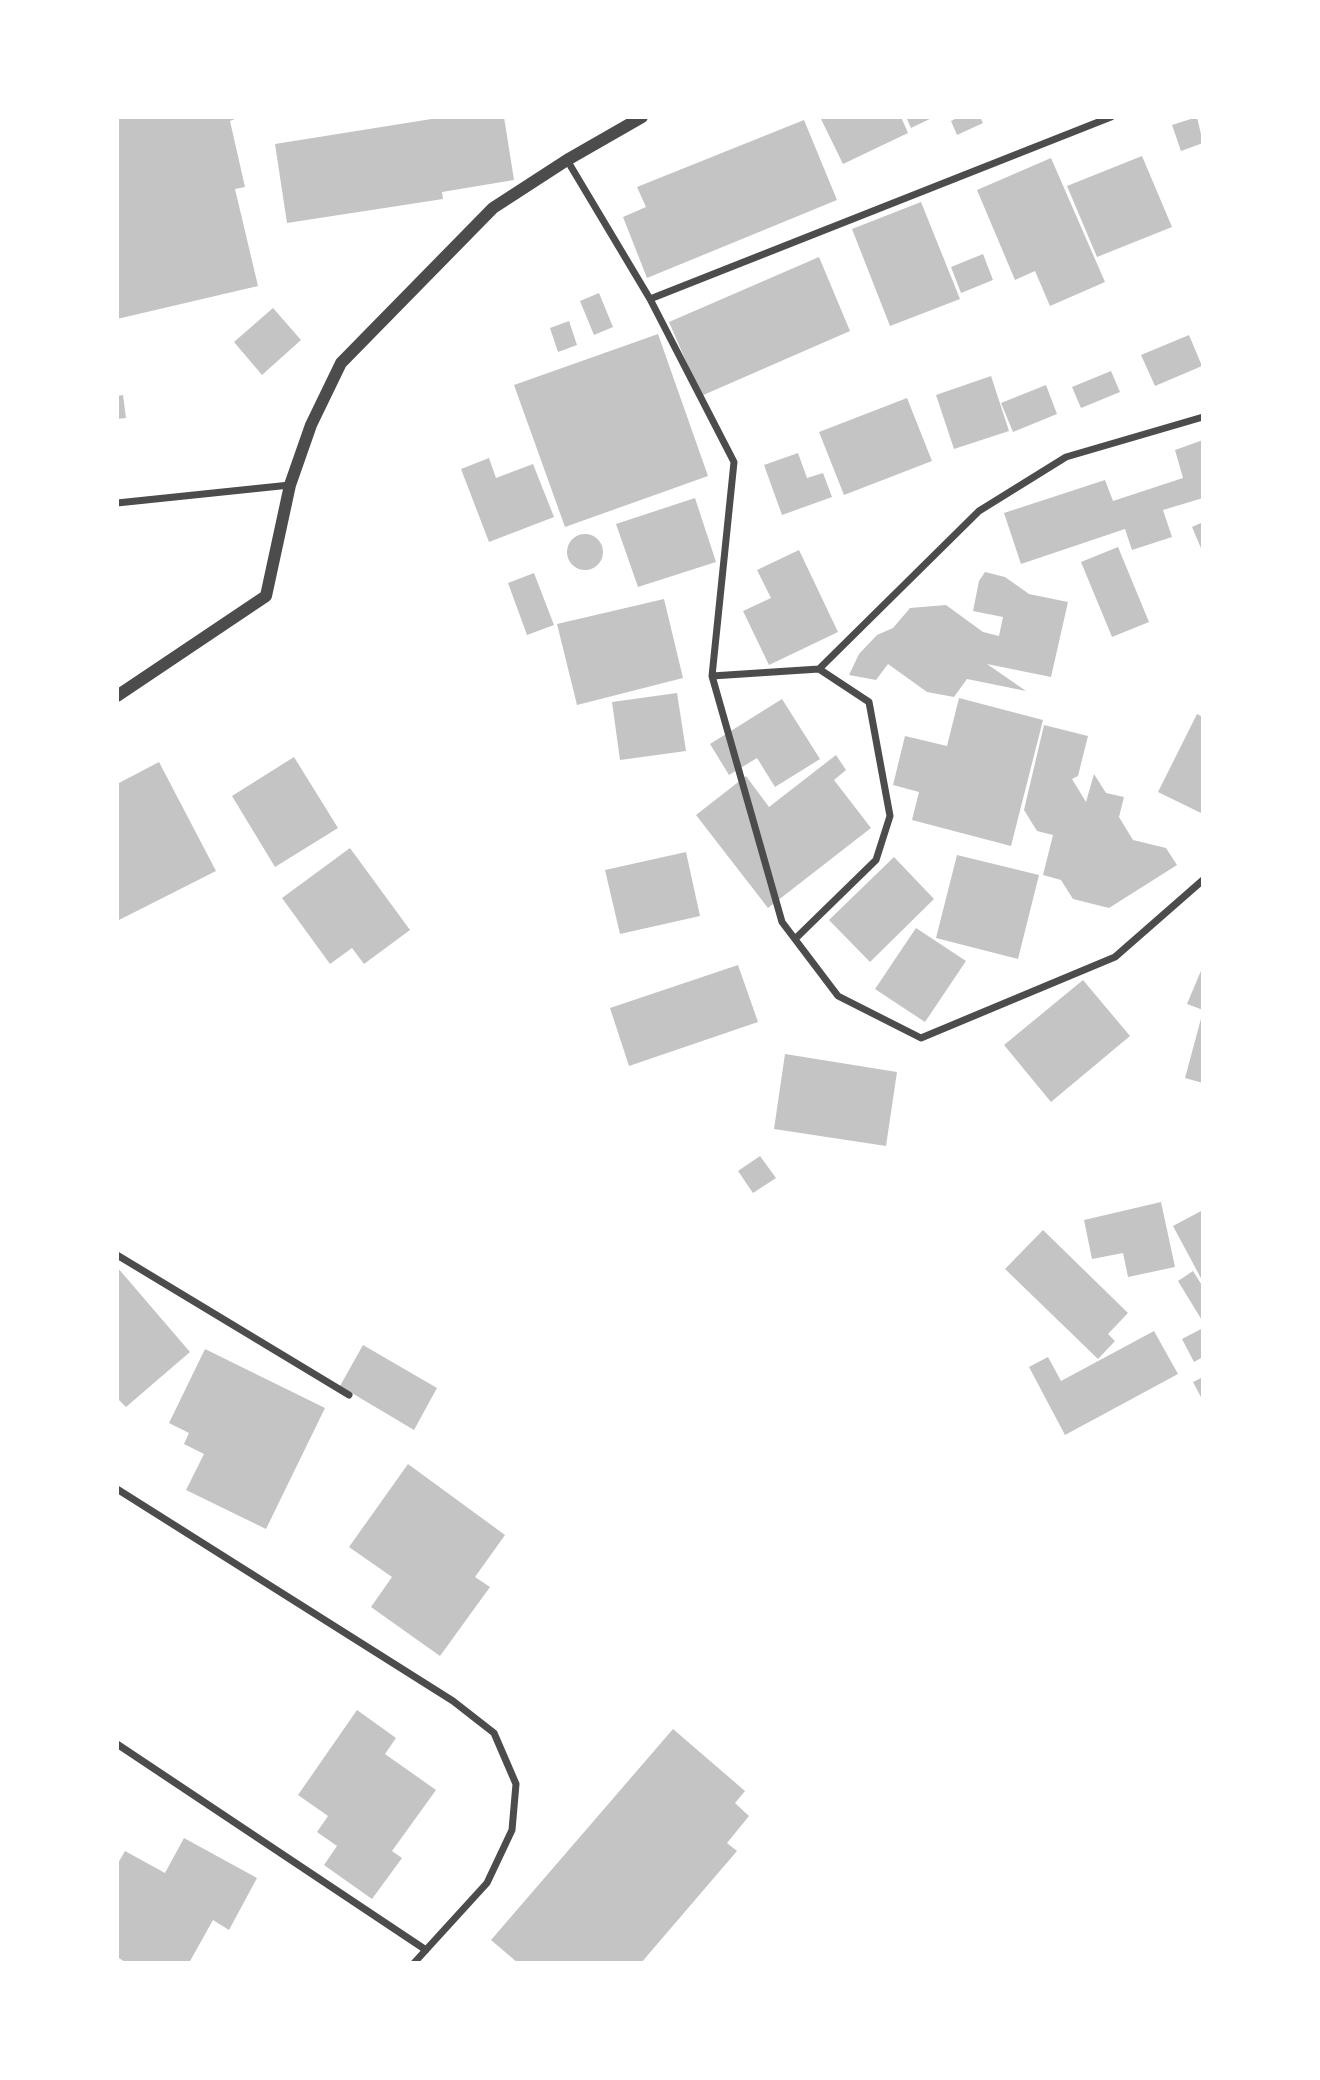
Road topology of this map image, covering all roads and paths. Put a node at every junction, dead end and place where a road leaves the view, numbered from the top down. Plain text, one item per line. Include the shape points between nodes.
1 (642, 117) edge
2 (1111, 117) edge
3 (567, 160) junction
4 (650, 299) junction
5 (1203, 417) edge
6 (290, 485) junction
7 (117, 503) edge
8 (819, 669) junction
9 (712, 676) junction
10 (117, 696) edge
11 (1203, 880) edge
12 (795, 939) junction
13 (117, 1255) edge
14 (349, 1395) dead end
15 (117, 1489) edge
16 (117, 1744) edge
17 (426, 1950) junction
18 (414, 1963) edge

1 - 3 street
2 - 4 street
3 - 4 street
3 - 6 street via 494,208 341,363 311,425
4 - 9 street via 734,462
5 - 8 street via 1066,457 979,511
6 - 7 street
6 - 10 street via 266,596
8 - 9 street
8 - 12 street via 869,702 890,816 876,860
9 - 12 street via 782,922
11 - 12 street via 1115,957 921,1038 838,996
13 - 14 street
15 - 17 street via 453,1701 494,1733 516,1784 512,1830 486,1883
16 - 17 street
17 - 18 street

